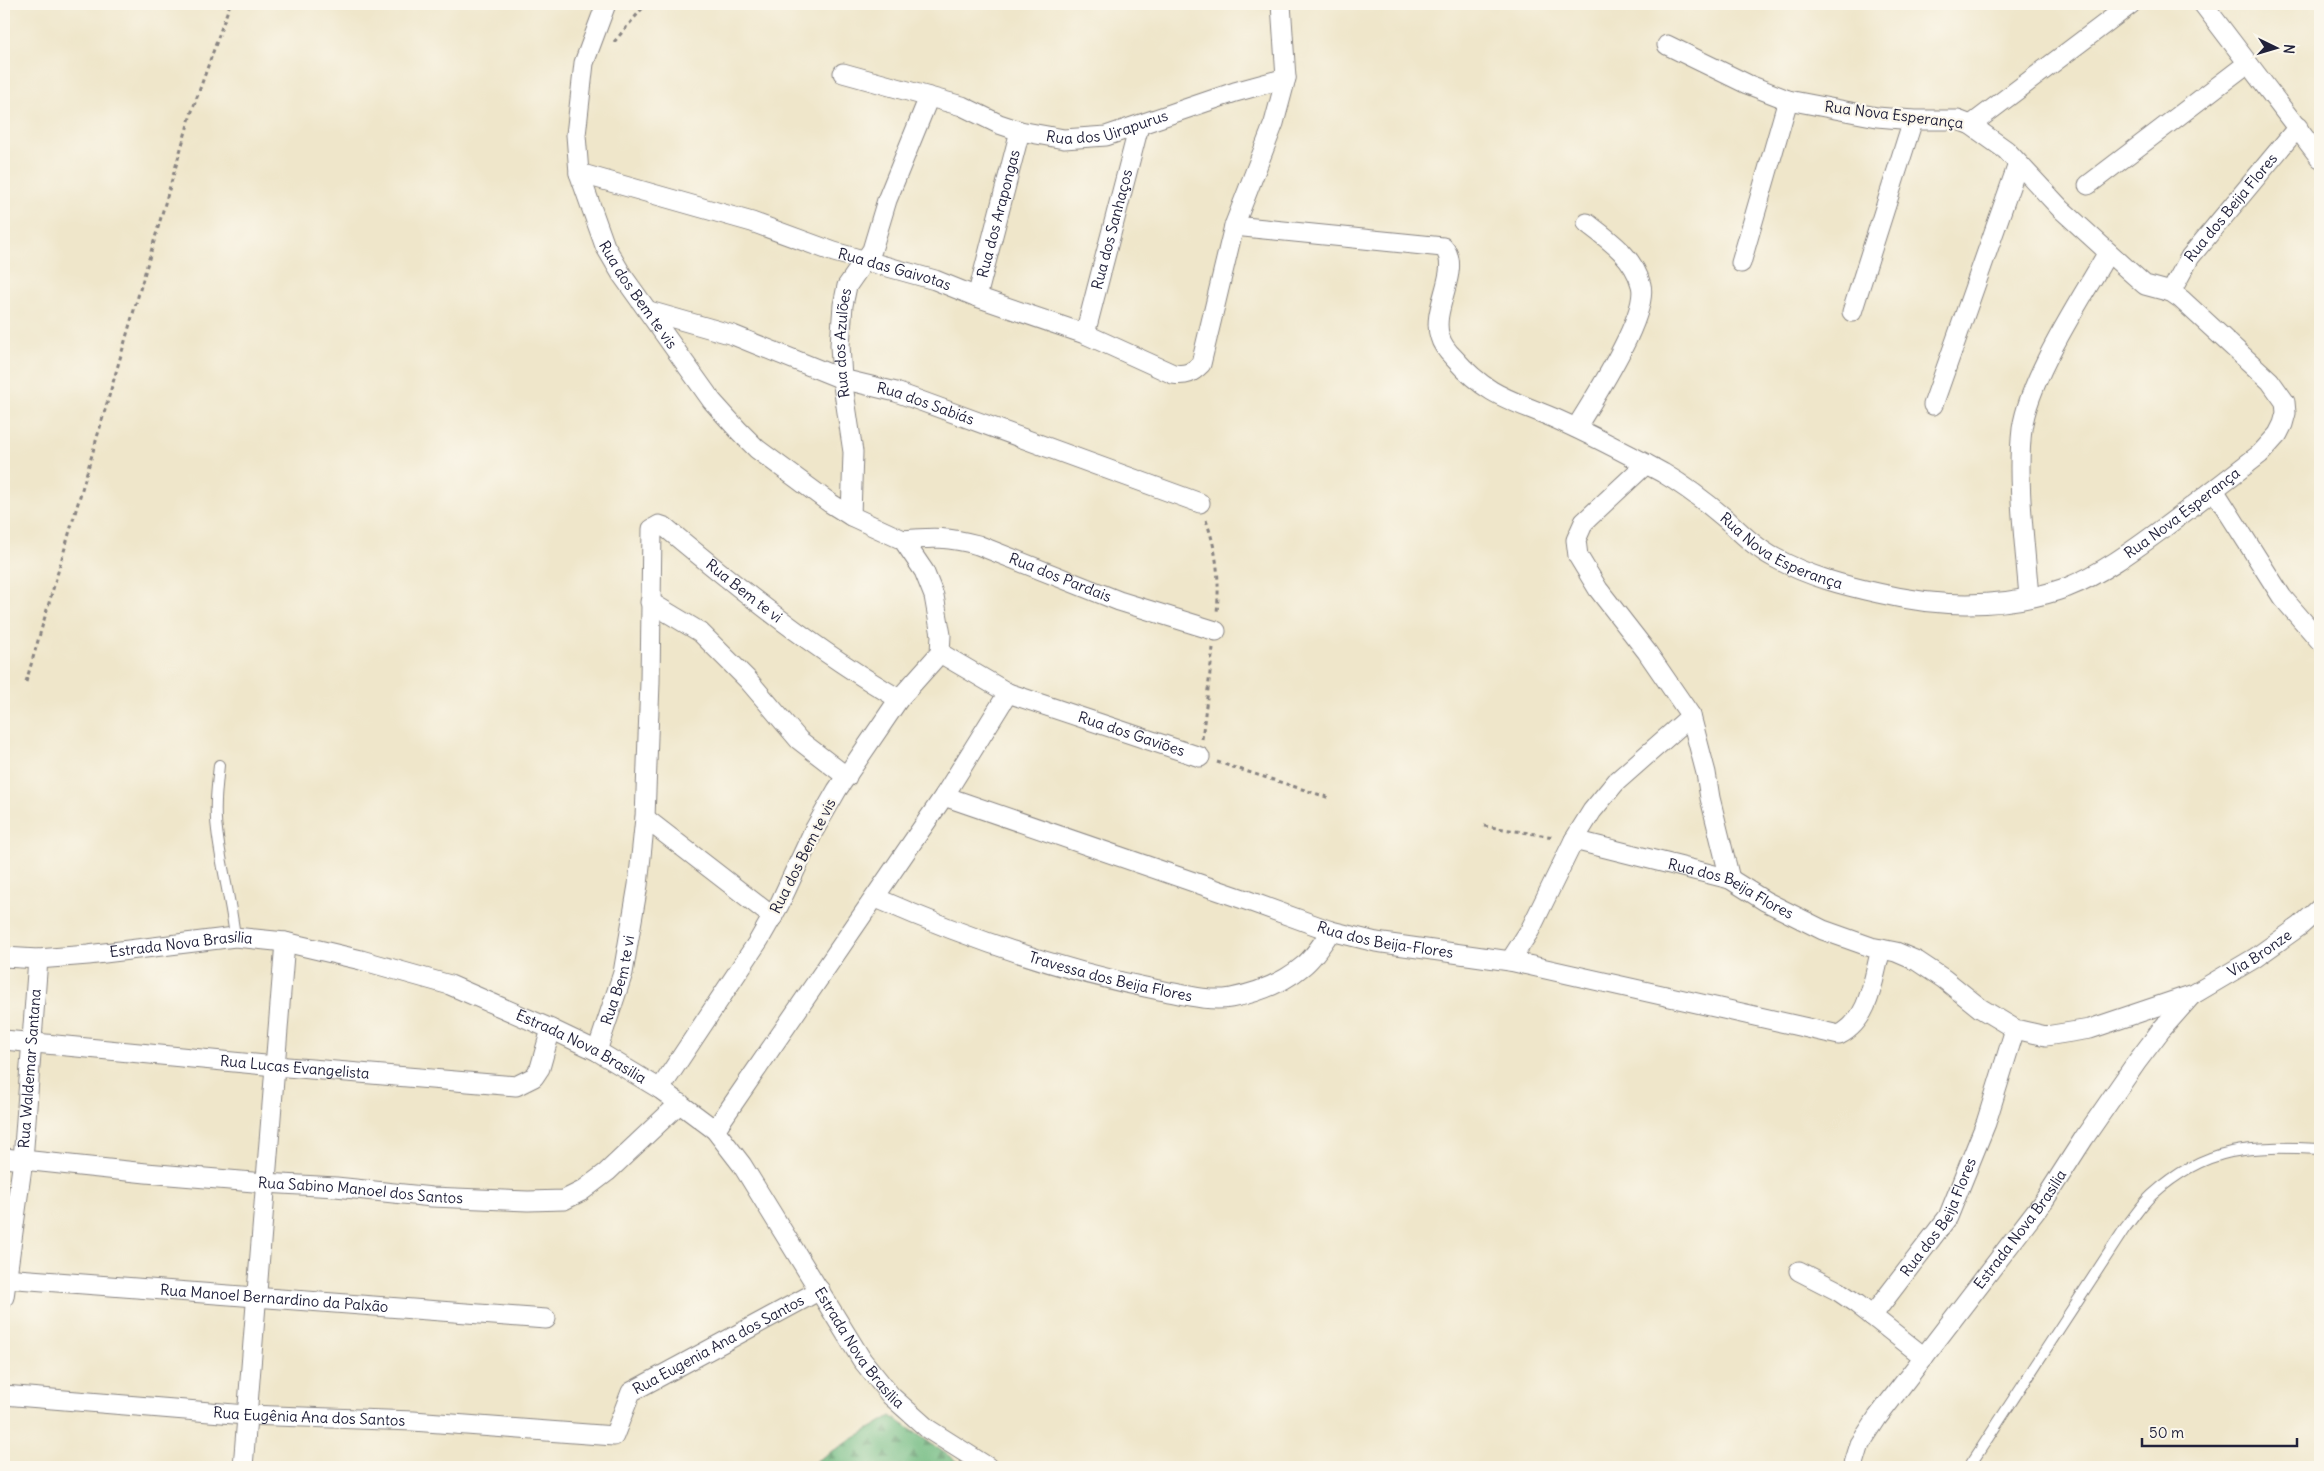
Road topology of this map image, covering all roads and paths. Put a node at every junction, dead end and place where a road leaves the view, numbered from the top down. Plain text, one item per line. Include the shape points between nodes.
1 (230, 4) edge
2 (606, 4) edge
3 (1281, 4) edge
4 (2130, 4) edge
5 (2203, 4) edge
6 (1667, 45) dead end
7 (2248, 63) junction
8 (844, 73) dead end
9 (1286, 78) junction
10 (929, 97) junction
11 (1788, 100) junction
12 (1913, 120) junction
13 (1972, 125) junction
14 (1139, 126) junction
15 (2298, 127) junction
16 (1020, 131) junction
17 (2320, 158) edge
18 (2018, 164) junction
19 (580, 173) junction
20 (2088, 185) dead end
21 (1587, 223) dead end
22 (1234, 226) junction
23 (2108, 252) junction
24 (866, 260) junction
25 (1741, 263) dead end
26 (2171, 292) junction
27 (977, 297) junction
28 (649, 311) junction
29 (1852, 312) dead end
30 (1085, 334) junction
31 (842, 379) junction
32 (1933, 405) dead end
33 (1576, 428) junction
34 (1646, 464) junction
35 (2214, 490) junction
36 (1200, 503) dead end
37 (850, 516) junction
38 (904, 540) junction
39 (2029, 596) junction
40 (650, 602) junction
41 (1216, 631) dead end
42 (2320, 641) edge
43 (940, 653) junction
44 (26, 682) dead end
45 (1008, 693) junction
46 (898, 699) junction
47 (1691, 716) junction
48 (1200, 757) joint
49 (219, 765) dead end
50 (847, 777) junction
51 (944, 796) junction
52 (1330, 798) dead end
53 (645, 818) junction
54 (1484, 826) dead end
55 (1574, 840) junction
56 (1730, 879) junction
57 (876, 898) junction
58 (2320, 908) edge
59 (773, 917) junction
60 (1331, 931) junction
61 (235, 937) junction
62 (285, 942) junction
63 (1881, 949) junction
64 (4, 957) edge
65 (38, 959) junction
66 (1510, 962) junction
67 (2194, 994) junction
68 (551, 1029) junction
69 (2015, 1029) junction
70 (4, 1040) edge
71 (31, 1043) junction
72 (597, 1051) junction
73 (275, 1066) junction
74 (660, 1088) junction
75 (680, 1103) junction
76 (715, 1130) junction
77 (2320, 1149) edge
78 (4, 1158) edge
79 (23, 1160) junction
80 (264, 1183) junction
81 (1799, 1271) dead end
82 (5, 1278) edge
83 (820, 1290) junction
84 (4, 1298) edge
85 (256, 1298) junction
86 (1872, 1316) junction
87 (546, 1319) dead end
88 (1924, 1357) junction
89 (4, 1395) edge
90 (246, 1415) junction
91 (614, 1436) joint
92 (242, 1467) edge
93 (988, 1467) edge
94 (1853, 1467) edge
95 (1969, 1467) edge

1 - 44 path via 191,114
2 - 19 street, Rua dos Bem te vis via 584,62 576,135
3 - 9 street
4 - 13 street
5 - 7 street
6 - 11 street, Rua Nova Esperança
7 - 15 street
7 - 20 street
8 - 10 street, Rua dos Uirapurus
9 - 14 street, Rua dos Uirapurus via 1235,92
9 - 22 street via 1274,123
10 - 16 street, Rua dos Uirapurus via 962,106
10 - 24 street, Rua dos Azulões
11 - 12 street, Rua Nova Esperança via 1840,111
11 - 25 street
12 - 13 street, Rua Nova Esperança via 1958,120
12 - 29 street
13 - 18 street, Rua Nova Esperança via 2006,150
14 - 16 street, Rua dos Uirapurus via 1106,136 1081,139
14 - 30 street, Rua dos Sanhaços
15 - 17 street
15 - 26 street, Rua dos Beija Flores via 2190,257
16 - 27 street, Rua dos Arapongas
18 - 23 street, Rua Nova Esperança
18 - 32 street
19 - 24 street, Rua das Gaivotas via 752,222 808,244
19 - 28 street, Rua dos Bem te vis via 605,246
21 - 33 street via 1617,246 1641,284 1643,298 1619,354
22 - 30 street, Rua das Gaivotas via 1201,364 1190,374 1173,374
22 - 33 street, Rua Nova Esperança via 1443,247 1450,258 1438,322 1439,335 1454,359 1495,394
23 - 26 street, Rua Nova Esperança via 2145,285
23 - 39 street via 2044,366 2022,428 2020,458
24 - 27 street, Rua das Gaivotas via 935,280
24 - 31 street, Rua dos Azulões via 855,272 843,304
26 - 35 street, Rua Nova Esperança via 2270,381 2285,402 2286,413 2278,434 2260,454
27 - 30 street, Rua das Gaivotas
28 - 31 street, Rua dos Sabiás via 733,336
28 - 37 street, Rua dos Bem te vis via 712,401 739,431 808,488
31 - 36 street, Rua dos Sabiás via 896,392
31 - 37 street, Rua dos Azulões via 853,452
33 - 34 street, Rua Nova Esperança
34 - 39 street, Rua Nova Esperança via 1693,492 1772,556 1814,577 1905,600 1959,606 1990,605
34 - 47 street via 1584,522 1576,540 1578,556
35 - 39 street, Rua Nova Esperança via 2133,551 2099,572 2068,587
35 - 42 street via 2282,597
37 - 38 street
38 - 41 street, Rua dos Pardais via 936,536 965,541 1119,601
38 - 43 street via 924,571 934,596 941,635
40 - 46 street, Rua Bem te vi via 651,536 652,530 659,525 848,669
40 - 50 street via 700,632 748,680 799,740
40 - 53 street, Rua Bem te vi
43 - 45 street, Rua dos Gaviões
43 - 46 street, Rua dos Bem te vis
45 - 48 street, Rua dos Gaviões
45 - 51 street
46 - 50 street, Rua dos Bem te vis
47 - 55 street via 1616,782
47 - 56 street
48 - 52 path, Rua dos Gaviões
49 - 61 lane via 217,830
50 - 59 street, Rua dos Bem te vis via 813,832
51 - 57 street
51 - 60 street, Rua dos Beija-Flores
53 - 59 street
53 - 72 street, Rua Bem te vi via 628,954
54 - 55 path
55 - 56 street, Rua dos Beija Flores
55 - 66 street via 1530,930
56 - 63 street, Rua dos Beija Flores via 1823,930
57 - 60 street, Travessa dos Beija Flores via 962,934 1046,961 1117,982 1209,998 1251,993 1282,980 1304,966
57 - 76 street
58 - 67 street, Via Bronze via 2255,958
59 - 74 street, Rua dos Bem te vis
60 - 66 street, Rua dos Beija-Flores via 1376,942
61 - 62 street, Estrada Nova Brasilia
61 - 65 street, Estrada Nova Brasilia
62 - 68 street, Estrada Nova Brasilia via 450,985
62 - 73 street
63 - 66 street, Rua dos Beija-Flores via 1861,1017 1840,1035
63 - 69 street, Rua dos Beija Flores via 1917,960 1980,1008
64 - 65 street, Estrada Nova Brasilia
65 - 71 street, Rua Waldemar Santana
67 - 69 street, Rua dos Beija Flores via 2090,1029 2046,1036
67 - 88 street, Estrada Nova Brasilia via 2161,1030 2045,1199
68 - 72 street, Estrada Nova Brasilia
68 - 73 street, Rua Lucas Evangelista via 534,1078 516,1086
69 - 86 street, Rua dos Beija Flores via 1986,1123 1948,1217
70 - 71 street, Rua Lucas Evangelista
71 - 73 street, Rua Lucas Evangelista
71 - 79 street, Rua Waldemar Santana
72 - 74 street, Estrada Nova Brasilia
73 - 80 street
74 - 75 street, Estrada Nova Brasilia
75 - 76 street, Estrada Nova Brasilia
75 - 80 street, Rua Sabino Manoel dos Santos via 607,1172 564,1200 432,1197 336,1186
76 - 83 street, Estrada Nova Brasilia via 742,1165
77 - 95 lane via 2252,1147 2214,1155 2182,1170 2151,1196 2125,1228
78 - 79 street, Rua Sabino Manoel dos Santos
79 - 80 street, Rua Sabino Manoel dos Santos
79 - 82 street, Rua Waldemar Santana
80 - 85 street
81 - 86 street via 1838,1291
82 - 84 street, Rua Waldemar Santana
82 - 85 street, Rua Manoel Bernardino da Palxão
83 - 91 street, Rua Eugenia Ana dos Santos via 630,1392
83 - 93 street, Estrada Nova Brasilia via 862,1360 891,1396 928,1429
85 - 87 street, Rua Manoel Bernardino da Palxão
85 - 90 street
86 - 88 street
88 - 94 street, Estrada Nova Brasilia via 1860,1444
89 - 90 street, Rua Eugênia Ana dos Santos
90 - 91 street, Rua Eugênia Ana dos Santos via 413,1421
90 - 92 street

